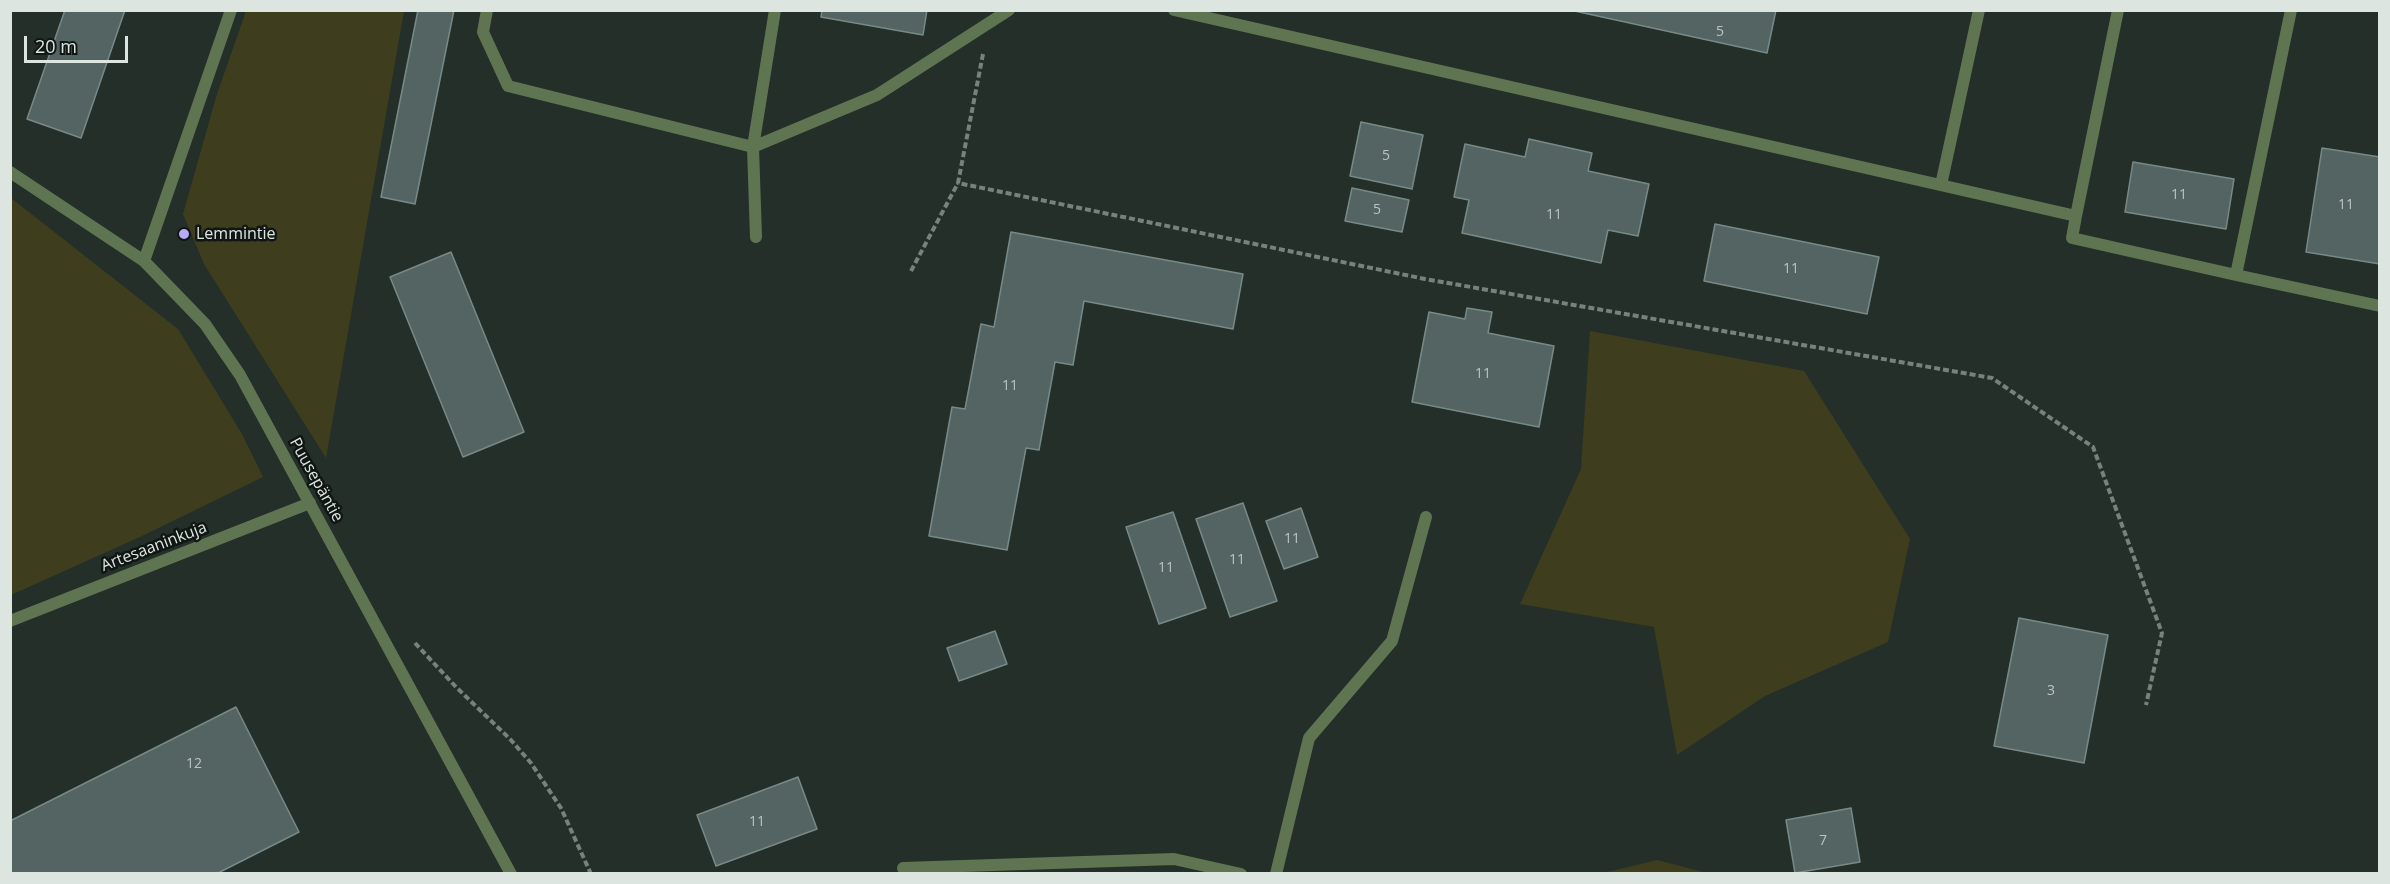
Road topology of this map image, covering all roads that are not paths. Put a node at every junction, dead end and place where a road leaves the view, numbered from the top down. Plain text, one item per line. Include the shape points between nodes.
1 (231, 10) edge
2 (487, 10) edge
3 (775, 10) edge
4 (1009, 10) edge
5 (1174, 10) edge
6 (1979, 10) edge
7 (2118, 10) edge
8 (2291, 10) edge
9 (1202, 14) edge
10 (753, 147) junction
11 (10, 172) edge
12 (1941, 185) junction
13 (2076, 216) junction
14 (756, 237) dead end
15 (144, 261) junction
16 (2236, 275) junction
17 (2379, 306) edge
18 (310, 503) junction
19 (1425, 517) dead end
20 (10, 621) edge
21 (903, 868) dead end
22 (511, 873) edge
23 (1241, 873) edge
24 (1276, 873) edge

1 - 15 street
2 - 10 street via 483,32 508,86
3 - 10 street
4 - 10 street via 877,95
5 - 9 street
6 - 12 street
7 - 13 street
8 - 16 street
9 - 12 street
10 - 14 street
11 - 15 street, Puusepäntie
12 - 13 street
13 - 16 street via 2072,238
15 - 18 street, Puusepäntie via 205,324 240,375
16 - 17 street
18 - 20 street, Artesaaninkuja
18 - 22 street, Puusepäntie
19 - 24 street via 1392,641 1310,738
21 - 23 street via 1174,859

